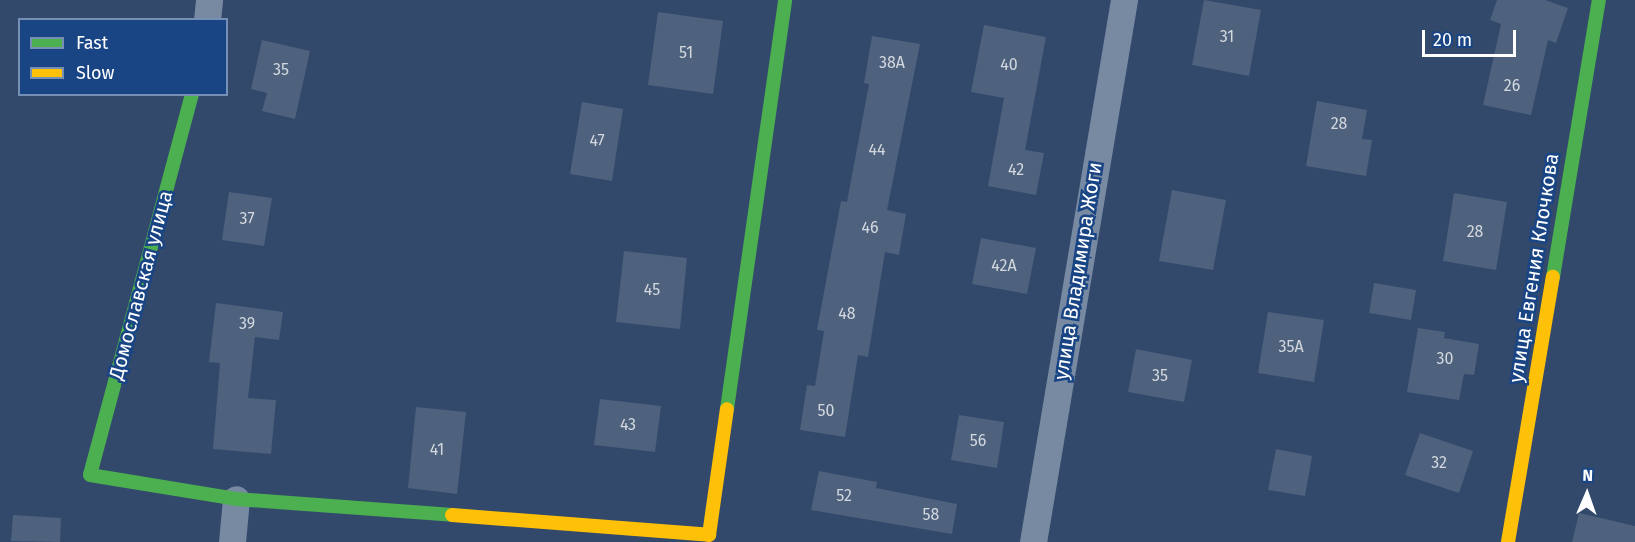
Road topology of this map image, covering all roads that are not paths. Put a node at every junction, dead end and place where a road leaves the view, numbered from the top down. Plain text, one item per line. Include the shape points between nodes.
1 (209, 0) edge
2 (785, 0) edge
3 (1124, 0) edge
4 (1599, 0) edge
5 (207, 18) edge
6 (191, 96) edge
7 (236, 499) junction
8 (712, 539) edge
9 (232, 542) edge
10 (1033, 542) edge
11 (1508, 542) edge

1 - 5 street
2 - 8 street
3 - 10 street, улица Владимира Жоги
4 - 11 street, улица Евгения Клочкова
6 - 7 street, Домославская улица via 90,475
7 - 8 street
7 - 9 street

